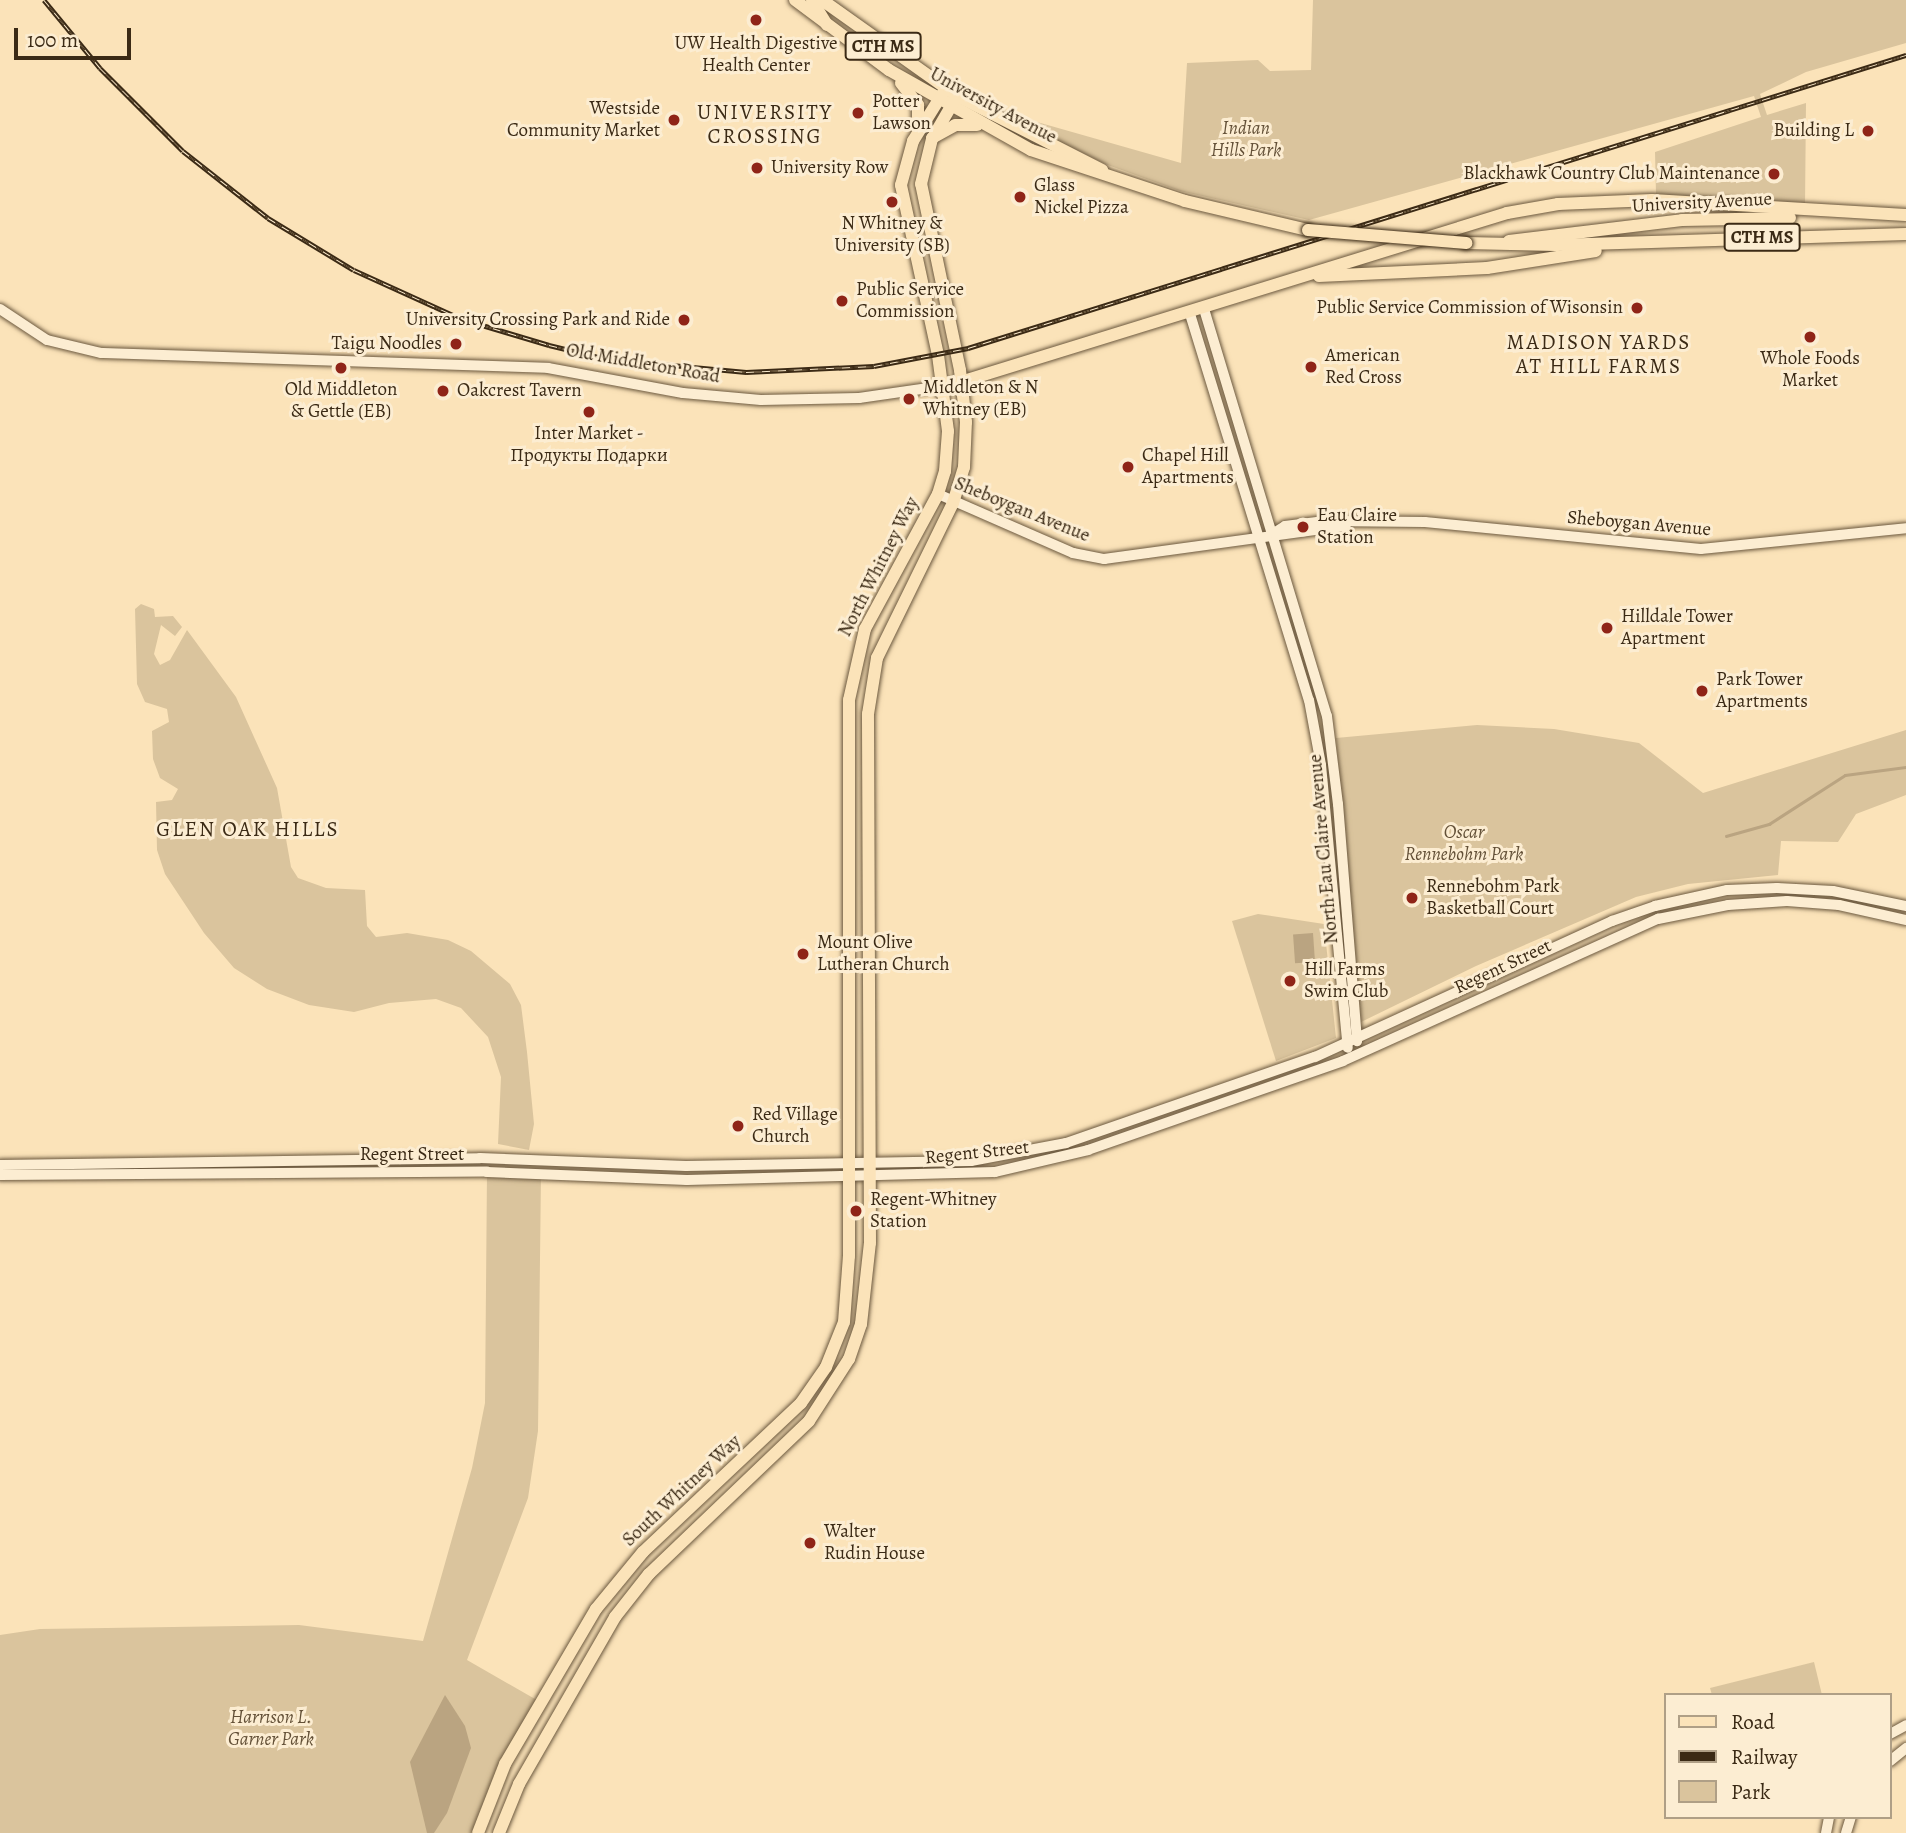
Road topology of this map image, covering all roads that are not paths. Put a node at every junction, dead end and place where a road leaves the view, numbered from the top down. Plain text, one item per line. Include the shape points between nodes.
1 (794, 0) edge
2 (812, 0) edge
3 (822, 0) edge
4 (827, 26) junction
5 (908, 64) junction
6 (889, 71) junction
7 (951, 92) junction
8 (944, 105) junction
9 (982, 126) junction
10 (917, 134) junction
11 (932, 139) junction
12 (1114, 177) junction
13 (1906, 215) edge
14 (1906, 234) edge
15 (1501, 243) junction
16 (1637, 243) junction
17 (1274, 284) junction
18 (0, 309) edge
19 (1204, 309) junction
20 (1190, 314) junction
21 (961, 383) junction
22 (942, 386) junction
23 (938, 494) junction
24 (953, 503) junction
25 (1906, 528) edge
26 (1274, 533) junction
27 (1260, 535) junction
28 (1906, 906) edge
29 (1906, 920) edge
30 (1539, 954) junction
31 (1545, 967) junction
32 (1357, 1038) junction
33 (1345, 1044) junction
34 (1353, 1057) junction
35 (848, 1163) junction
36 (868, 1163) junction
37 (0, 1165) edge
38 (0, 1175) edge
39 (849, 1177) junction
40 (869, 1177) junction
41 (1906, 1748) edge
42 (1892, 1759) edge
43 (478, 1833) edge
44 (499, 1833) edge

1 - 4 main road, University Avenue / CTH MS
2 - 4 main road
3 - 5 main road, University Avenue / CTH MS
4 - 5 main road via 841,25 891,60
4 - 6 main road, University Avenue / CTH MS
5 - 7 main road, University Avenue / CTH MS
6 - 8 main road, University Avenue / CTH MS
6 - 10 main road via 918,105
7 - 8 main road, North Whitney Way
7 - 12 main road, University Avenue / CTH MS
8 - 9 main road, University Avenue / CTH MS
8 - 10 main road, North Whitney Way
8 - 11 main road, North Whitney Way
9 - 11 main road via 955,125
9 - 12 main road, University Avenue / CTH MS via 1059,161
10 - 22 main road, North Whitney Way via 903,170 902,198
11 - 21 main road, North Whitney Way via 921,184
12 - 15 main road, University Avenue / CTH MS, bridge via 1259,220 1357,237
13 - 15 main road, University Avenue / CTH MS via 1682,220
13 - 17 main road via 1802,212 1693,201 1558,204 1485,218
14 - 16 main road, University Avenue / CTH MS
15 - 16 main road, University Avenue / CTH MS
16 - 17 main road via 1502,266 1337,274
17 - 19 main road, Old Middleton Road
18 - 22 street, Old Middleton Road via 47,340 100,353 548,368 702,396 786,401 859,398
19 - 20 main road, Old Middleton Road
19 - 26 street, North Eau Claire Avenue
20 - 21 main road, Old Middleton Road
20 - 27 street, North Eau Claire Avenue
21 - 22 main road, Old Middleton Road
21 - 24 main road, North Whitney Way via 966,450
22 - 23 main road, North Whitney Way via 948,448
23 - 24 street, Sheboygan Avenue
23 - 35 main road, North Whitney Way via 865,629 849,700
24 - 27 street, Sheboygan Avenue via 1073,553 1104,559
24 - 36 main road, North Whitney Way via 897,613 872,684 866,788
25 - 26 street, Sheboygan Avenue via 1701,549 1458,524 1313,522
26 - 27 street, Sheboygan Avenue
26 - 32 street, North Eau Claire Avenue via 1331,739
27 - 33 street, North Eau Claire Avenue via 1306,687 1321,765
28 - 30 street, Regent Street via 1810,888 1727,890 1637,911
29 - 31 street, Regent Street via 1809,902 1728,905 1640,925
30 - 31 street
30 - 32 street, Regent Street
31 - 34 street, Regent Street
32 - 33 street, Regent Street
32 - 34 street, North Eau Claire Avenue
33 - 34 street, North Eau Claire Avenue
33 - 36 street, Regent Street via 1066,1143 971,1161
34 - 40 street, Regent Street via 1047,1162 971,1174
35 - 36 street, Regent Street
35 - 37 street, Regent Street via 687,1166 480,1157
35 - 39 main road, South Whitney Way
36 - 40 main road, South Whitney Way
38 - 39 street, Regent Street via 487,1172 687,1180
39 - 40 street, Regent Street
39 - 43 main road, South Whitney Way via 849,1294 844,1322 826,1367 794,1410 643,1552 596,1609 505,1764
40 - 44 main road, South Whitney Way via 870,1269 863,1316 849,1359 809,1421 649,1574 615,1616 535,1753
41 - 42 street

